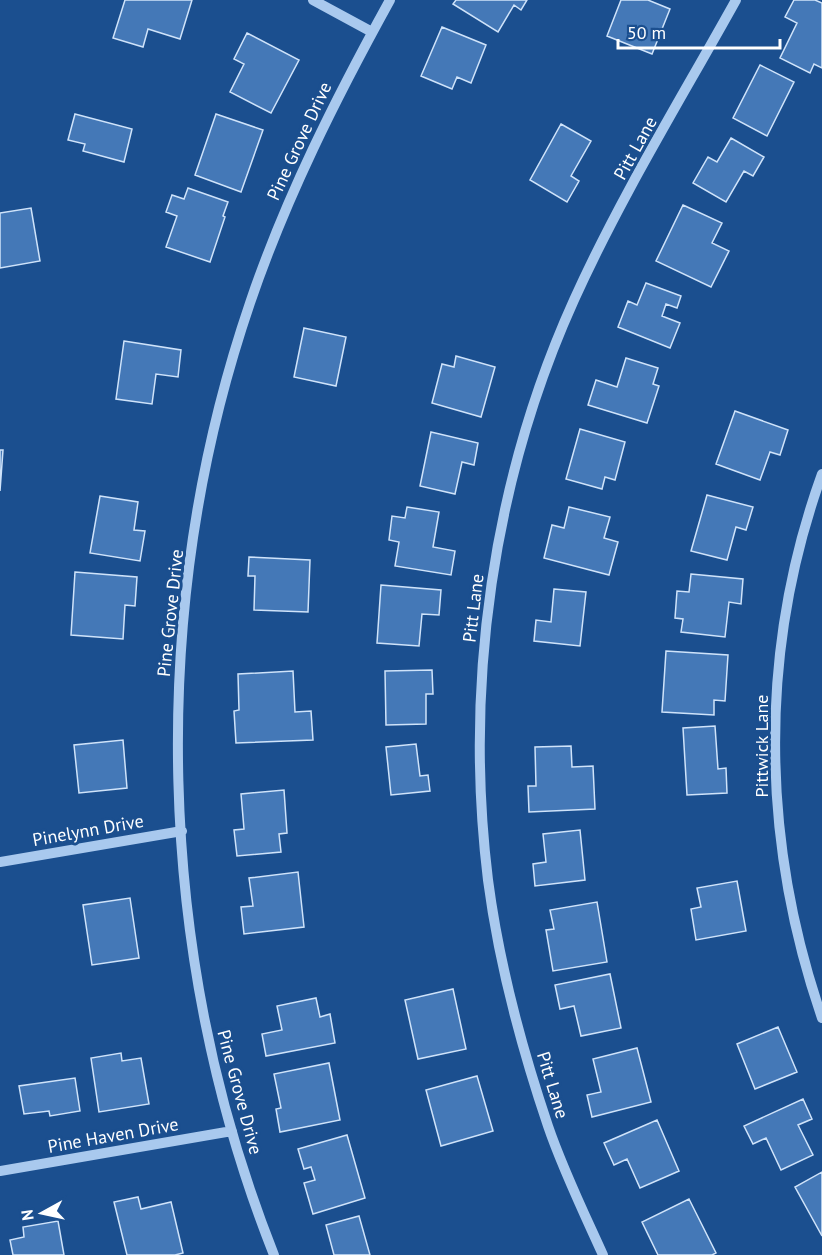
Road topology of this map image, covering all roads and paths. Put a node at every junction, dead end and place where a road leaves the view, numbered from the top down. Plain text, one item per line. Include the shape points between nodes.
1 (313, 0) edge
2 (390, 0) edge
3 (736, 0) edge
4 (372, 32) junction
5 (822, 474) edge
6 (182, 831) junction
7 (0, 862) edge
8 (822, 1018) edge
9 (232, 1131) junction
10 (0, 1171) edge
11 (274, 1255) edge
12 (603, 1255) edge

1 - 4 street
2 - 4 street, Pine Grove Drive
3 - 12 street, Pitt Lane via 603,239 573,302 526,426 498,545 488,609 480,756 488,879 497,935 514,1013 549,1130
4 - 6 street, Pine Grove Drive via 321,129 270,246 242,329 210,450 189,576 180,669
5 - 8 street, Pittwick Lane via 789,594 778,672 774,756 778,820 789,892 801,953
6 - 7 street, Pinelynn Drive
6 - 9 street, Pine Grove Drive via 189,919 201,995
9 - 10 street, Pine Haven Drive
9 - 11 street, Pine Grove Drive

